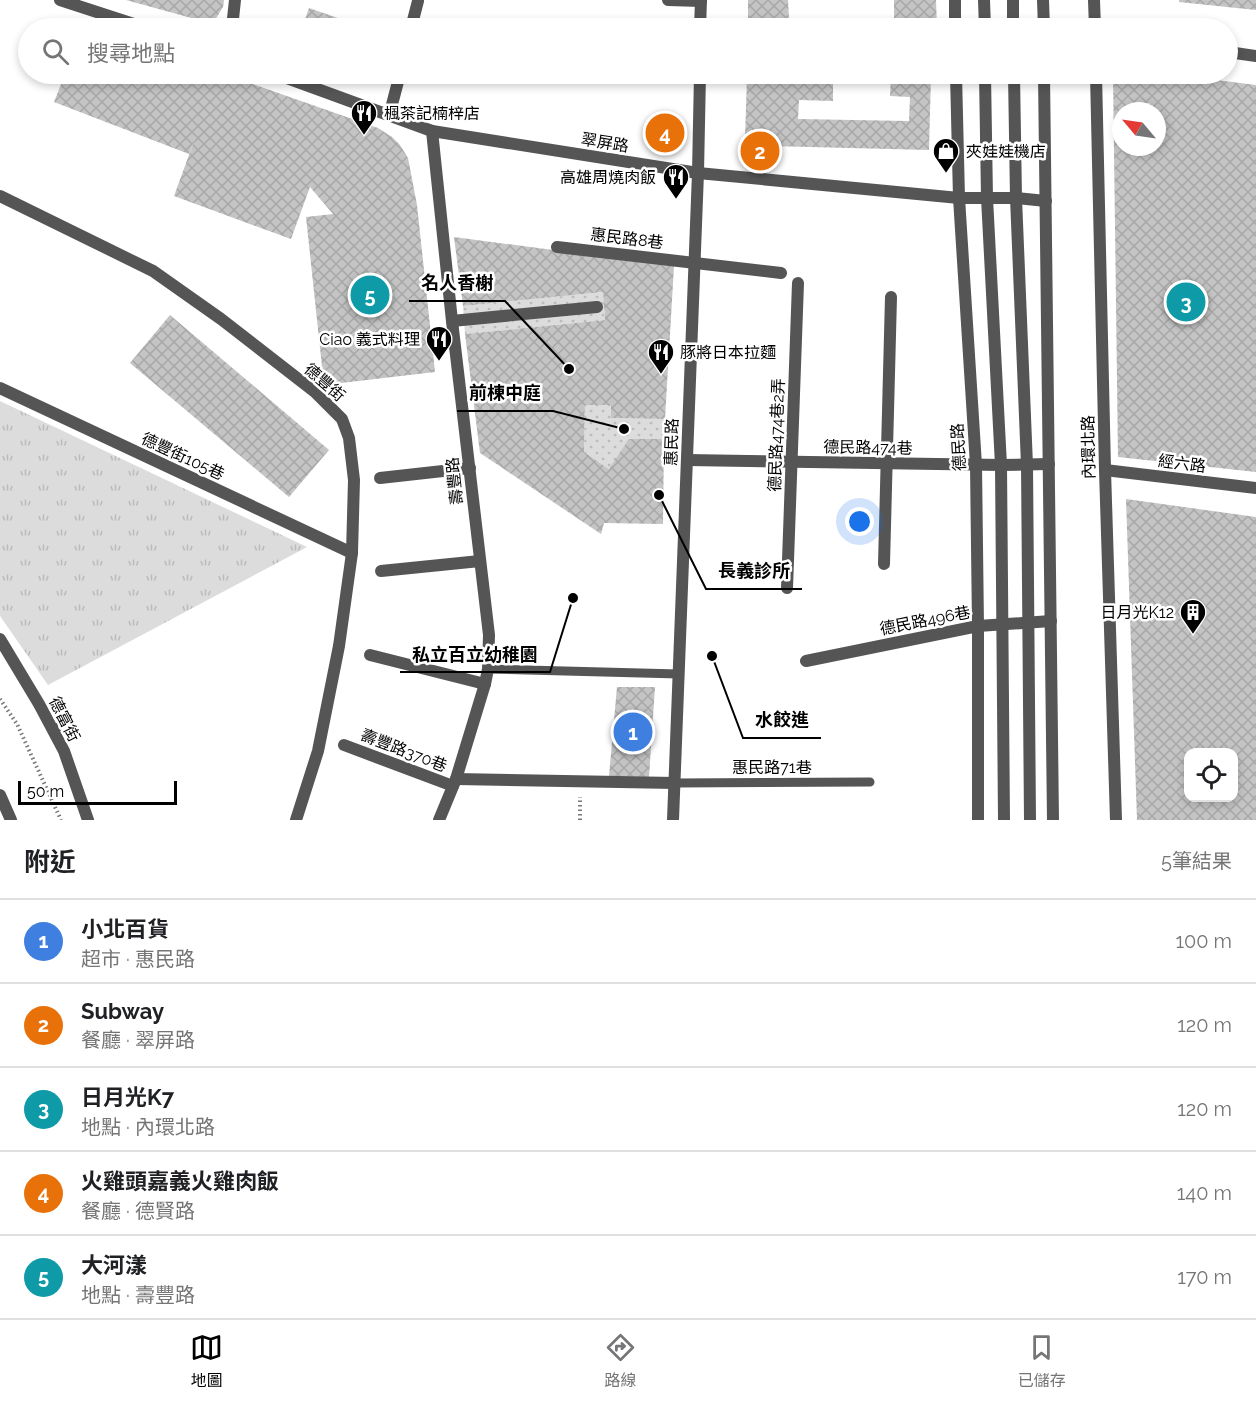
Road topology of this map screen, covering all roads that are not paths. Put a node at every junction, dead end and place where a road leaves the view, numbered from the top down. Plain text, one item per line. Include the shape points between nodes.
1 (60, 0) edge
2 (235, 0) edge
3 (668, 0) edge
4 (955, 0) edge
5 (984, 0) edge
6 (1013, 0) edge
7 (1043, 0) edge
8 (1094, 0) edge
9 (418, 1) edge
10 (701, 1) edge
11 (115, 18) edge
12 (233, 18) edge
13 (414, 18) edge
14 (700, 18) edge
15 (955, 18) edge
16 (985, 18) edge
17 (1013, 18) edge
18 (1044, 18) edge
19 (1095, 18) edge
20 (1238, 54) edge
21 (1256, 56) edge
22 (303, 84) edge
23 (397, 84) edge
24 (700, 84) edge
25 (956, 84) edge
26 (985, 84) edge
27 (1014, 84) edge
28 (1044, 84) edge
29 (1096, 84) edge
30 (389, 116) junction
31 (432, 131) junction
32 (698, 173) junction
33 (0, 196) edge
34 (959, 198) junction
35 (987, 198) junction
36 (1016, 198) junction
37 (1046, 201) junction
38 (557, 247) dead end
39 (695, 262) junction
40 (781, 273) dead end
41 (798, 283) dead end
42 (891, 297) dead end
43 (597, 307) dead end
44 (452, 321) junction
45 (0, 388) edge
46 (687, 460) junction
47 (792, 462) junction
48 (887, 464) junction
49 (1049, 464) junction
50 (975, 465) junction
51 (1001, 465) junction
52 (1027, 465) junction
53 (470, 468) junction
54 (1104, 470) junction
55 (380, 478) dead end
56 (1256, 488) edge
57 (352, 553) junction
58 (480, 561) junction
59 (884, 564) dead end
60 (381, 571) dead end
61 (787, 588) dead end
62 (1051, 621) junction
63 (1029, 623) junction
64 (1002, 625) junction
65 (978, 626) junction
66 (0, 639) edge
67 (370, 656) dead end
68 (806, 661) dead end
69 (488, 669) junction
70 (679, 674) junction
71 (485, 684) junction
72 (344, 745) dead end
73 (454, 782) junction
74 (870, 782) dead end
75 (675, 783) junction
76 (0, 795) edge
77 (11, 820) edge
78 (88, 820) edge
79 (297, 820) edge
80 (439, 820) edge
81 (673, 820) edge
82 (978, 820) edge
83 (1004, 820) edge
84 (1030, 820) edge
85 (1053, 820) edge
86 (1116, 820) edge

1 - 11 street
2 - 12 street
3 - 10 street
4 - 15 street
5 - 16 street
6 - 17 street
7 - 18 street
8 - 19 street
9 - 13 street
10 - 14 street
20 - 21 street
22 - 30 street, 翠屏路
23 - 30 street
24 - 32 street, 惠民路
25 - 34 street, 德民路
26 - 35 street
27 - 36 street
28 - 37 street
29 - 54 street, 內環北路
30 - 31 street, 翠屏路
31 - 32 street, 翠屏路
31 - 44 street, 壽豐路
32 - 34 street, 翠屏路
32 - 39 street, 惠民路
33 - 57 street, 德豐街 via 153,271 315,392 342,419 349,438 354,480
34 - 35 street, 翠屏路
34 - 50 street, 德民路
35 - 36 street, 翠屏路
35 - 51 street
36 - 37 street, 翠屏路
36 - 52 street
37 - 49 street
38 - 39 street, 惠民路8巷
39 - 40 street, 惠民路8巷
39 - 46 street, 惠民路
41 - 47 street, 德民路474巷2弄
42 - 48 street
43 - 44 street
44 - 53 street, 壽豐路
45 - 57 street, 德豐街105巷
46 - 47 street, 德民路474巷
46 - 70 street, 惠民路
47 - 48 street, 德民路474巷
47 - 61 street, 德民路474巷2弄
48 - 50 street, 德民路474巷
48 - 59 street
49 - 52 street, 德民路474巷
49 - 62 street
50 - 51 street, 德民路474巷
50 - 65 street, 德民路
51 - 52 street, 德民路474巷
51 - 64 street
52 - 63 street
53 - 55 street
53 - 58 street, 壽豐路
54 - 56 street, 經六路
54 - 86 street, 內環北路
57 - 79 street, 德豐街 via 318,751
58 - 60 street
58 - 69 street, 壽豐路 via 489,634
62 - 63 street, 德民路496巷
62 - 85 street
63 - 64 street, 德民路496巷
63 - 84 street
64 - 65 street, 德民路496巷
64 - 83 street
65 - 68 street, 德民路496巷
65 - 82 street, 德民路
66 - 78 street, 德富街 via 39,704 58,727
67 - 71 street
69 - 70 lane
69 - 71 street, 壽豐路
70 - 75 street, 惠民路
71 - 73 street, 壽豐路
72 - 73 street, 壽豐路370巷
73 - 75 street, 壽豐路370巷
73 - 80 street, 壽豐路
74 - 75 lane, 惠民路71巷
75 - 81 street, 惠民路
76 - 77 street

